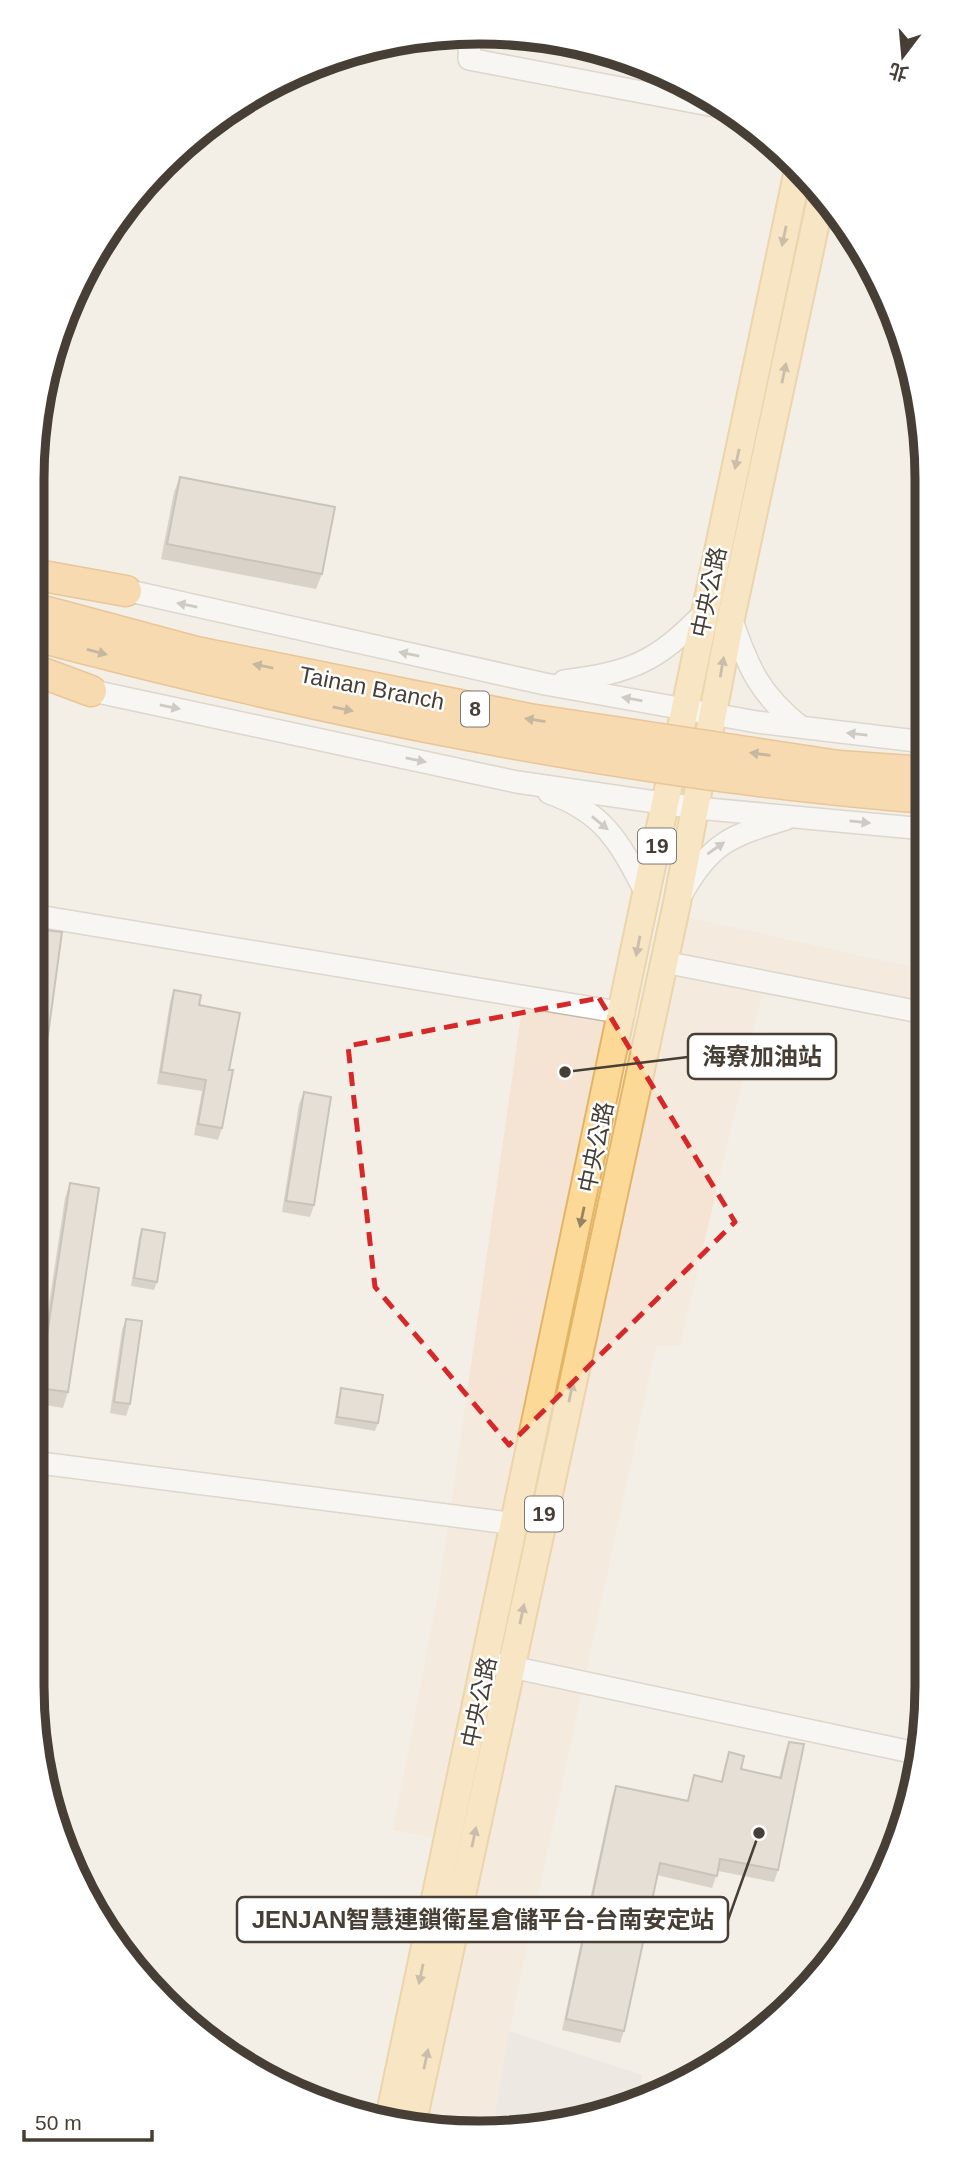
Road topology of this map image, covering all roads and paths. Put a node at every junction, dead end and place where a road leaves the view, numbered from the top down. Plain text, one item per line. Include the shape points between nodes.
1 (470, 44) edge
2 (698, 103) edge
3 (796, 180) edge
4 (819, 207) edge
5 (44, 566) edge
6 (44, 576) edge
7 (126, 592) junction
8 (44, 611) edge
9 (705, 612) junction
10 (731, 618) junction
11 (44, 638) edge
12 (44, 673) edge
13 (44, 680) edge
14 (545, 684) junction
15 (91, 691) junction
16 (684, 709) junction
17 (714, 715) junction
18 (802, 728) junction
19 (915, 741) edge
20 (915, 771) edge
21 (517, 782) junction
22 (915, 797) edge
23 (664, 803) junction
24 (697, 808) junction
25 (796, 816) junction
26 (915, 828) edge
27 (648, 897) junction
28 (677, 903) junction
29 (44, 917) edge
30 (664, 962) junction
31 (915, 1011) edge
32 (624, 1013) junction
33 (44, 1464) edge
34 (517, 1524) junction
35 (499, 1665) junction
36 (910, 1752) edge
37 (391, 2112) edge
38 (414, 2116) edge

1 - 2 street via 469,59
3 -> 9 main road, 中央公路 / 19
10 -> 4 main road, 中央公路 / 19
5 - 7 street
6 - 7 highway
14 -> 7 street
20 -> 8 highway, Tainan Branch / 8, bridge via 839,766 528,719 196,652
9 - 14 street via 672,646 650,659 610,675
9 - 16 main road, 中央公路 / 19
17 -> 10 main road, 中央公路 / 19
10 - 18 street via 744,655 768,699
11 -> 22 highway, Tainan Branch / 8, bridge via 188,676 523,746 837,791
12 - 15 highway
13 - 15 street
16 -> 14 street
15 -> 21 street
16 - 17 street
16 - 23 main road, 中央公路 / 19
17 - 18 street
17 - 24 main road, 中央公路 / 19
19 -> 18 street
21 - 23 street
21 -> 27 street via 565,799 614,835
23 - 24 street
23 - 27 main road, 中央公路 / 19
24 - 25 street
24 - 28 main road, 中央公路 / 19
25 -> 26 street
28 -> 25 street via 705,856 724,842
27 -> 32 main road, 中央公路 / 19
28 - 30 main road, 中央公路 / 19
29 - 32 street
30 - 31 street
35 -> 30 main road, 中央公路 / 19
32 -> 34 main road, 中央公路 / 19
33 - 34 street
34 - 35 main road, 中央公路 / 19
35 - 36 street
35 -> 37 main road, 中央公路 / 19
38 -> 35 main road, 中央公路 / 19

